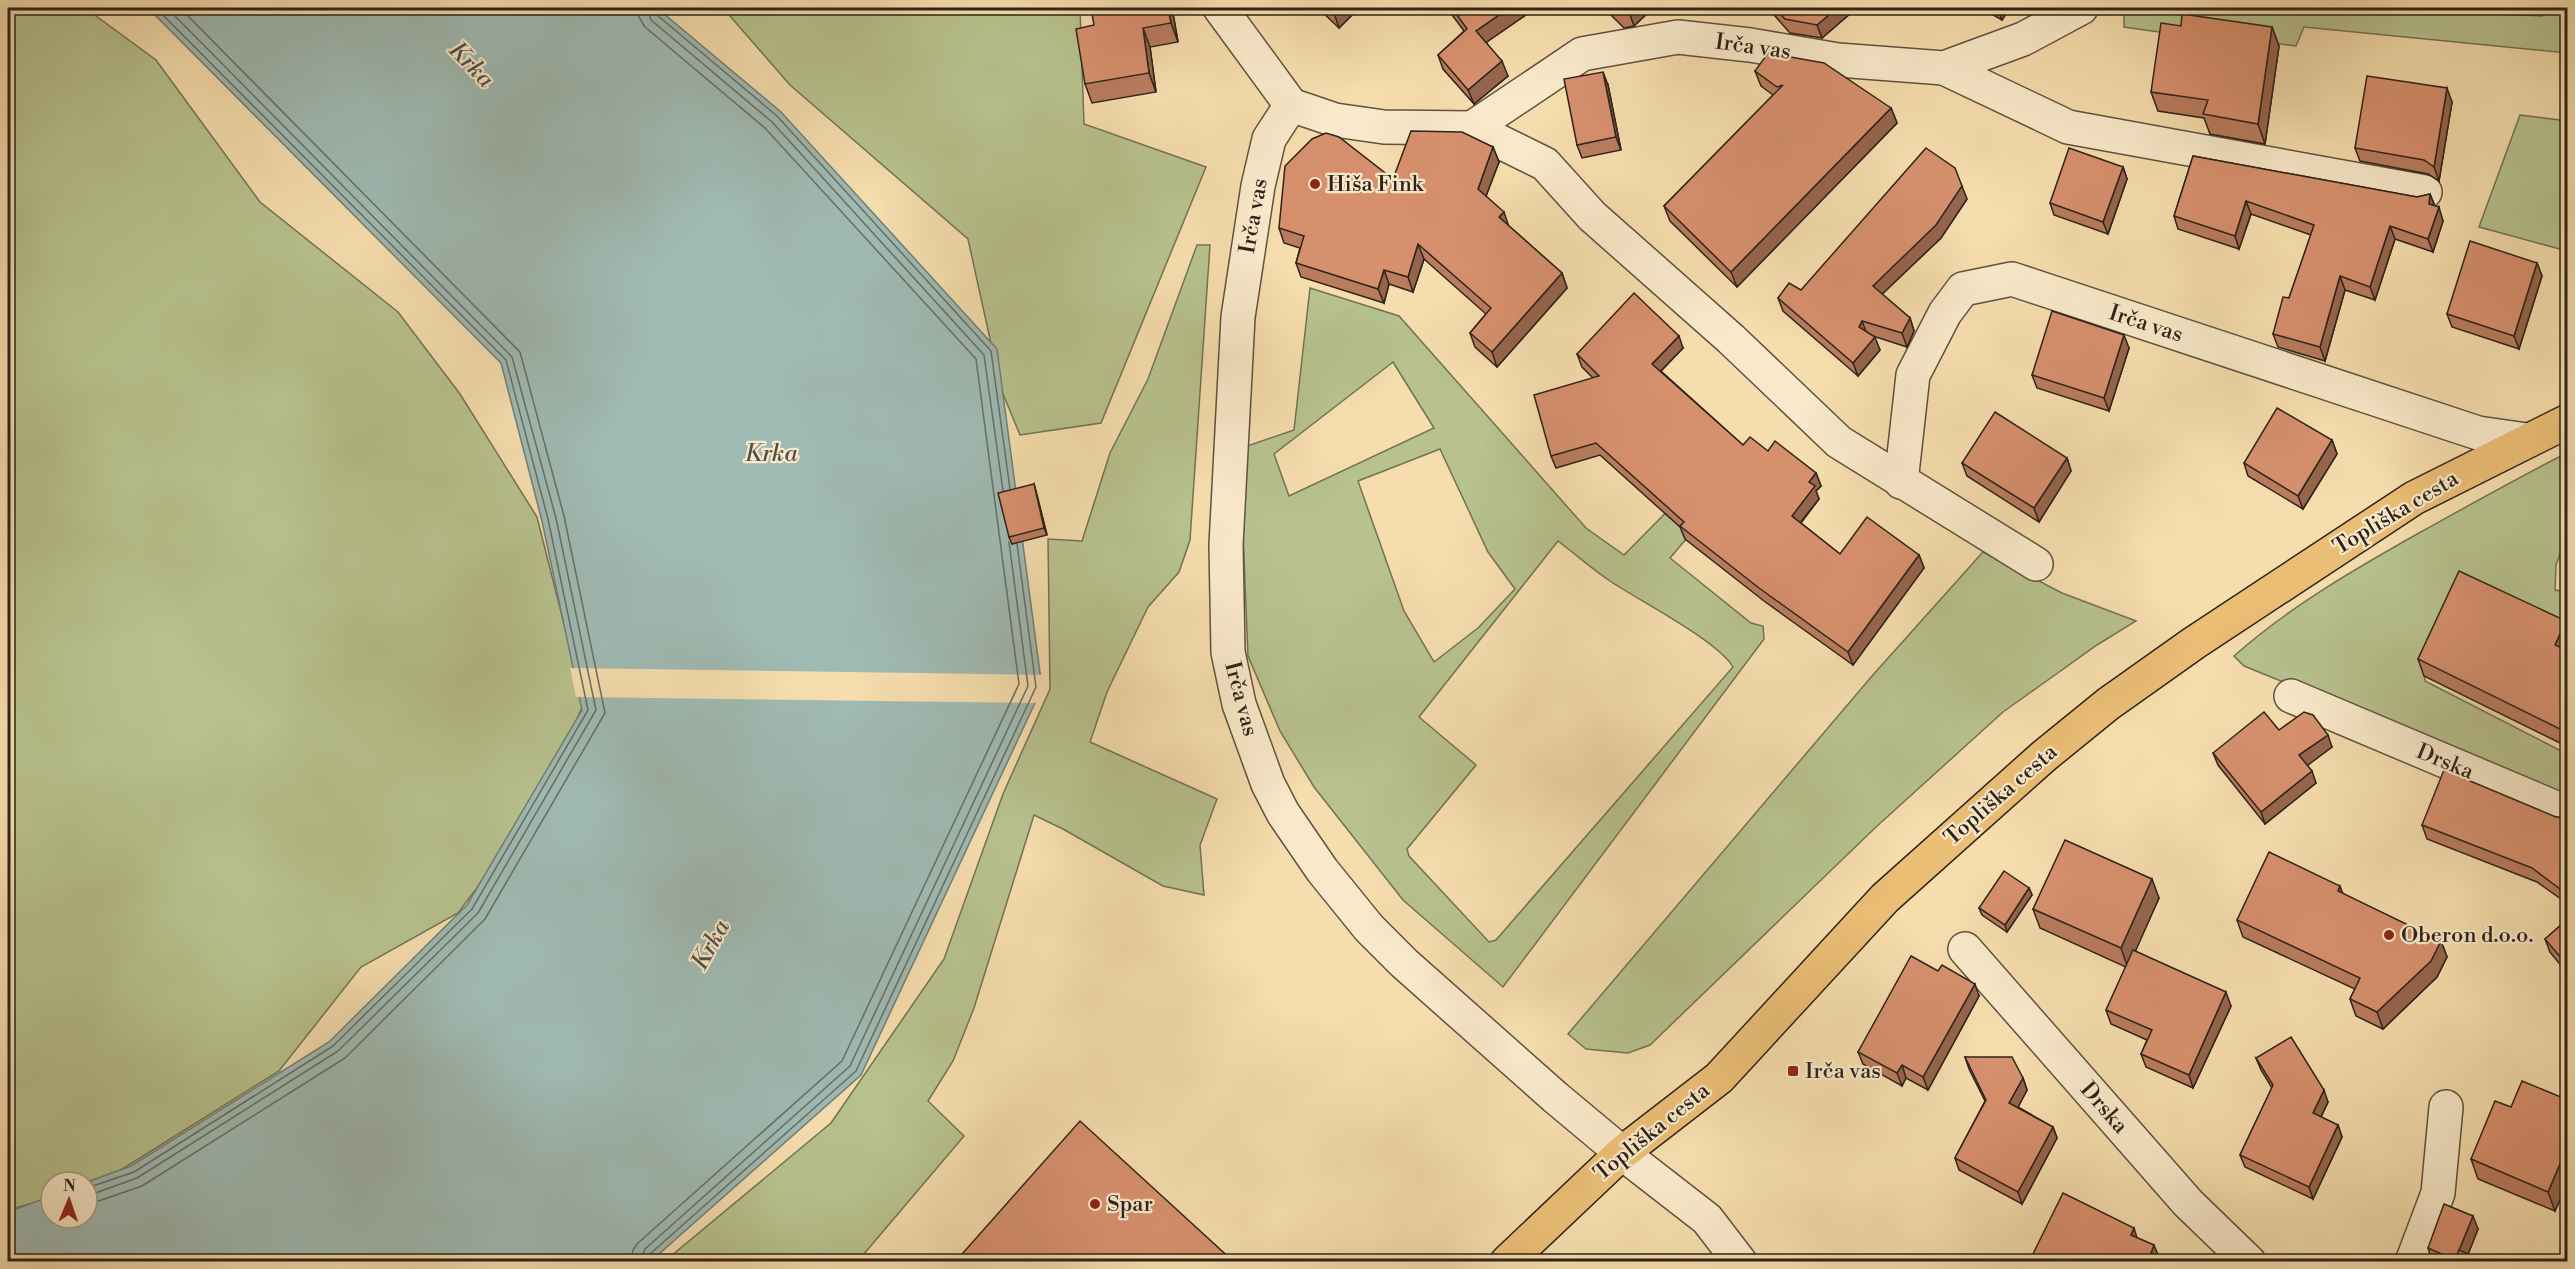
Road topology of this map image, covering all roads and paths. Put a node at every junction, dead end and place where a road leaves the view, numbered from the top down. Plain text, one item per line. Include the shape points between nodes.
1 (1220, 8) edge
2 (2081, 8) edge
3 (1944, 68) junction
4 (1291, 105) junction
5 (1472, 128) junction
6 (2426, 192) edge
7 (2568, 421) edge
8 (2527, 440) junction
9 (1901, 482) junction
10 (2036, 564) dead end
11 (2291, 696) dead end
12 (2568, 813) edge
13 (1965, 949) dead end
14 (2446, 1107) dead end
15 (1622, 1153) junction
16 (1506, 1262) edge
17 (1740, 1262) edge
18 (2249, 1262) edge
19 (2412, 1262) edge

1 - 4 street
2 - 3 street, Irča vas via 2023,39
3 - 5 street, Irča vas via 1838,60 1678,37 1582,54
3 - 6 street via 2068,127
4 - 5 street via 1335,120 1384,127
4 - 15 street, Irča vas via 1269,139 1238,317 1226,545 1228,652 1239,704 1268,784 1283,813 1369,928
5 - 9 street via 1545,164 1592,216 1731,339 1839,442
7 - 8 main road, Topliška cesta
8 - 9 street, Irča vas via 2478,433 2012,279 1963,289 1945,313 1913,375
8 - 15 main road, Topliška cesta via 2414,498 2108,704 1885,898 1719,1078
9 - 10 street
11 - 12 street, Drska
13 - 18 street, Drska via 2188,1203
14 - 19 street via 2438,1193
15 - 16 main road, Topliška cesta
15 - 17 street, Irča vas via 1707,1219

